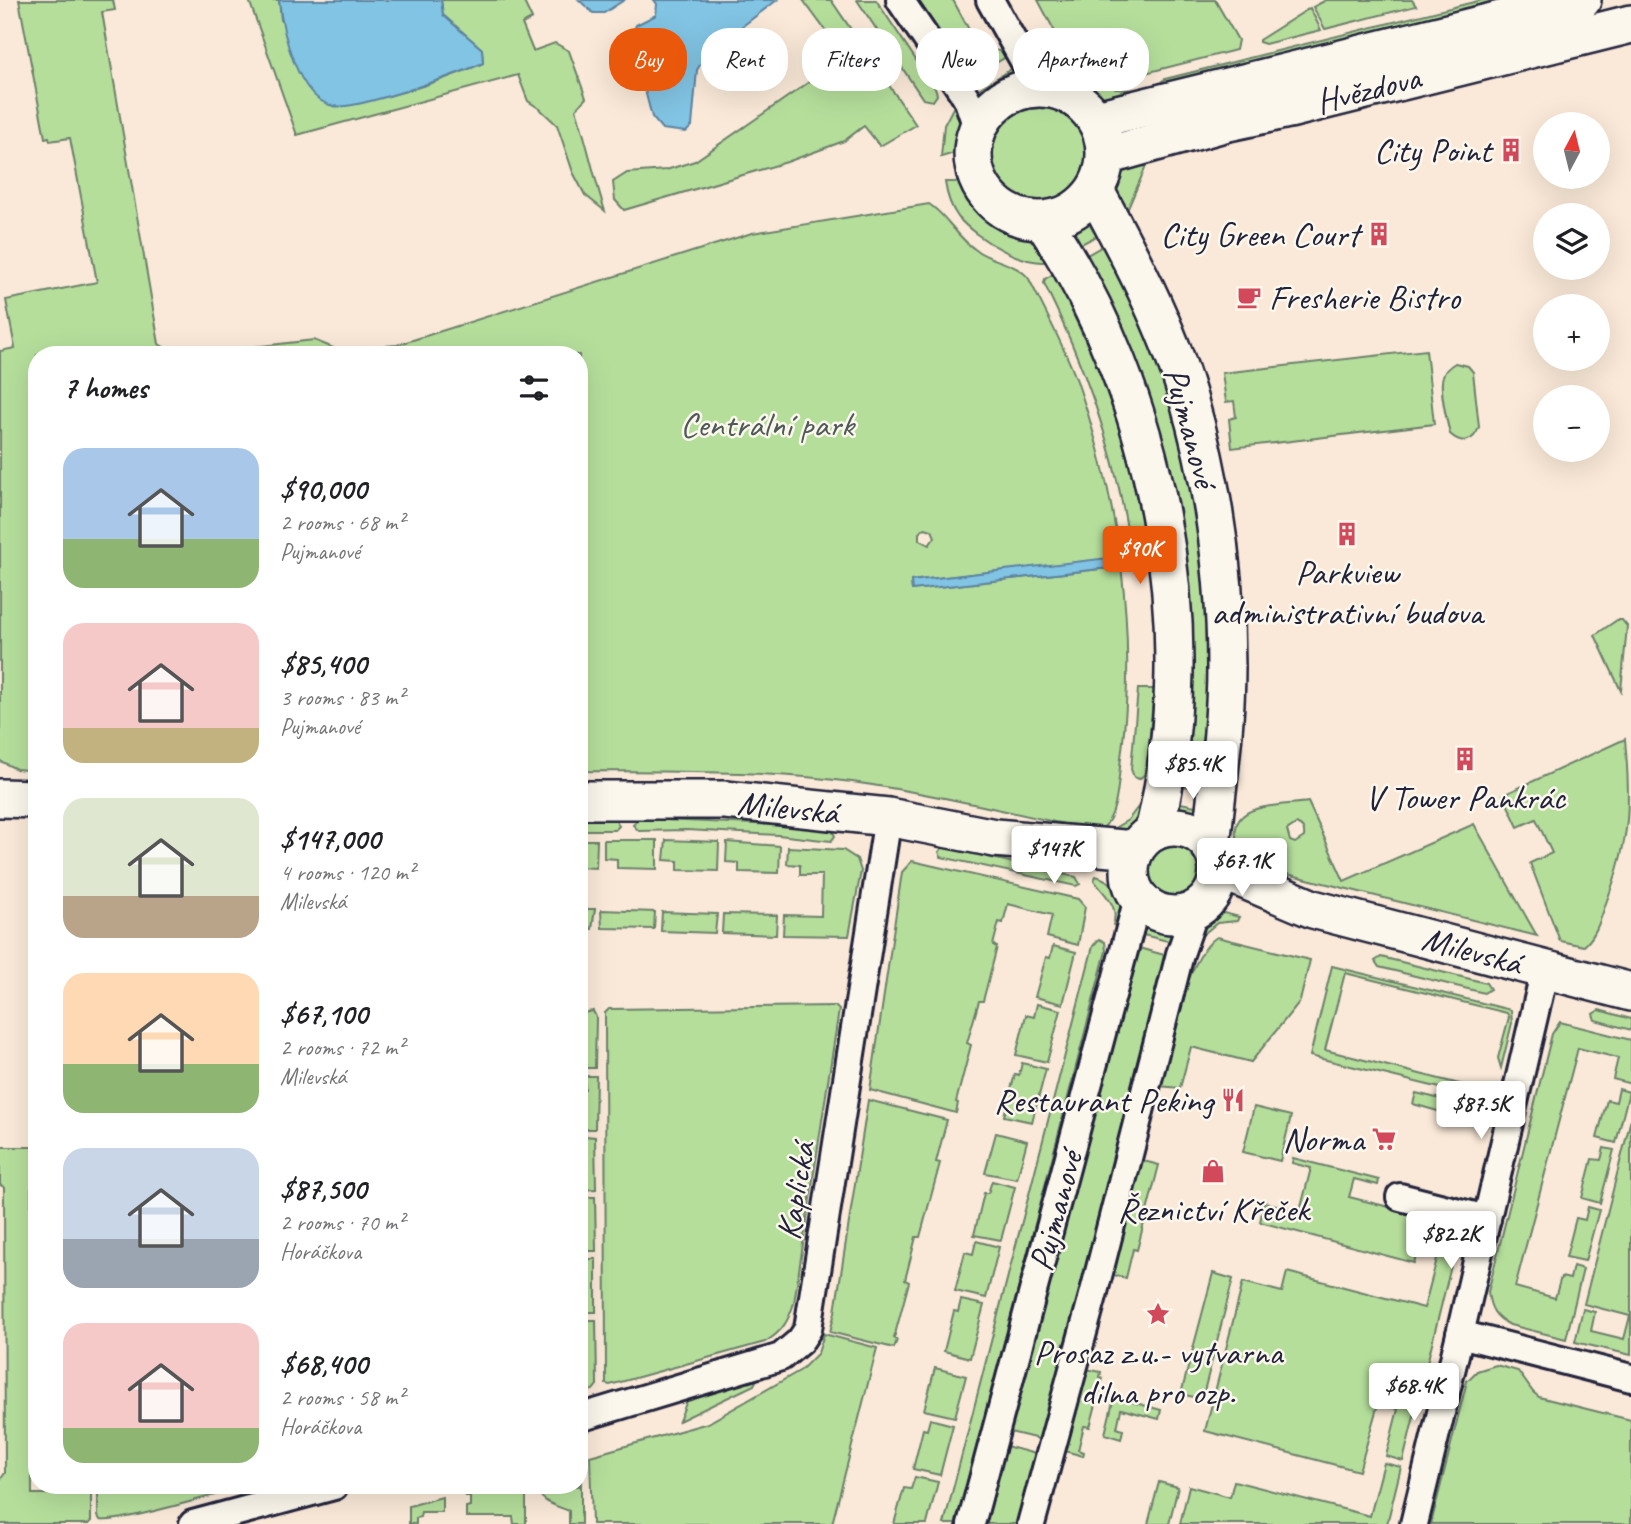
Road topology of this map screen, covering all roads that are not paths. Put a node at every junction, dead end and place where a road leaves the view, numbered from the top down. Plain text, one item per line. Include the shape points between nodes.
1 (900, 0) edge
2 (990, 0) edge
3 (1582, 0) edge
4 (1631, 24) edge
5 (1013, 41) edge
6 (1018, 91) edge
7 (1061, 91) edge
8 (1097, 120) junction
9 (977, 128) junction
10 (1106, 156) junction
11 (1095, 191) junction
12 (1043, 221) junction
13 (0, 798) edge
14 (28, 799) edge
15 (588, 800) edge
16 (888, 817) junction
17 (1215, 858) junction
18 (1139, 865) junction
19 (1200, 907) junction
20 (1312, 909) junction
21 (1545, 969) junction
22 (1631, 992) edge
23 (1400, 1197) dead end
24 (1487, 1219) junction
25 (1460, 1334) junction
26 (1631, 1378) edge
27 (588, 1415) edge
28 (304, 1494) edge
29 (193, 1524) edge
30 (971, 1524) edge
31 (1031, 1524) edge
32 (1414, 1524) edge

1 - 9 street via 962,91
2 - 5 street
3 - 8 street, Hvězdova
4 - 10 street, Hvězdova
6 - 9 street via 988,110
7 - 8 street via 1083,103
8 - 10 street
9 - 12 street via 972,162 980,186 996,206 1018,218
10 - 11 street
11 - 12 street via 1072,212
11 - 17 street, Pujmanové via 1160,322 1187,393 1212,503 1226,667
12 - 18 street, Pujmanové via 1091,302 1126,385 1165,543 1173,638 1167,773
13 - 14 street
15 - 16 street, Milevská via 725,800
16 - 18 street, Milevská
16 - 27 street, Kaplická via 808,1329 781,1356
17 - 18 street, Milevská via 1203,837 1192,830 1166,827
17 - 19 street via 1213,893
17 - 20 street, Milevská
18 - 19 street, Milevská via 1158,913 1183,915
18 - 30 street, Pujmanové
19 - 20 street, Milevská
19 - 31 street, Pujmanové via 1180,954
20 - 21 street, Milevská
21 - 22 street, Milevská
21 - 24 street
23 - 24 street
24 - 25 street
25 - 26 street
25 - 32 street
28 - 29 street

